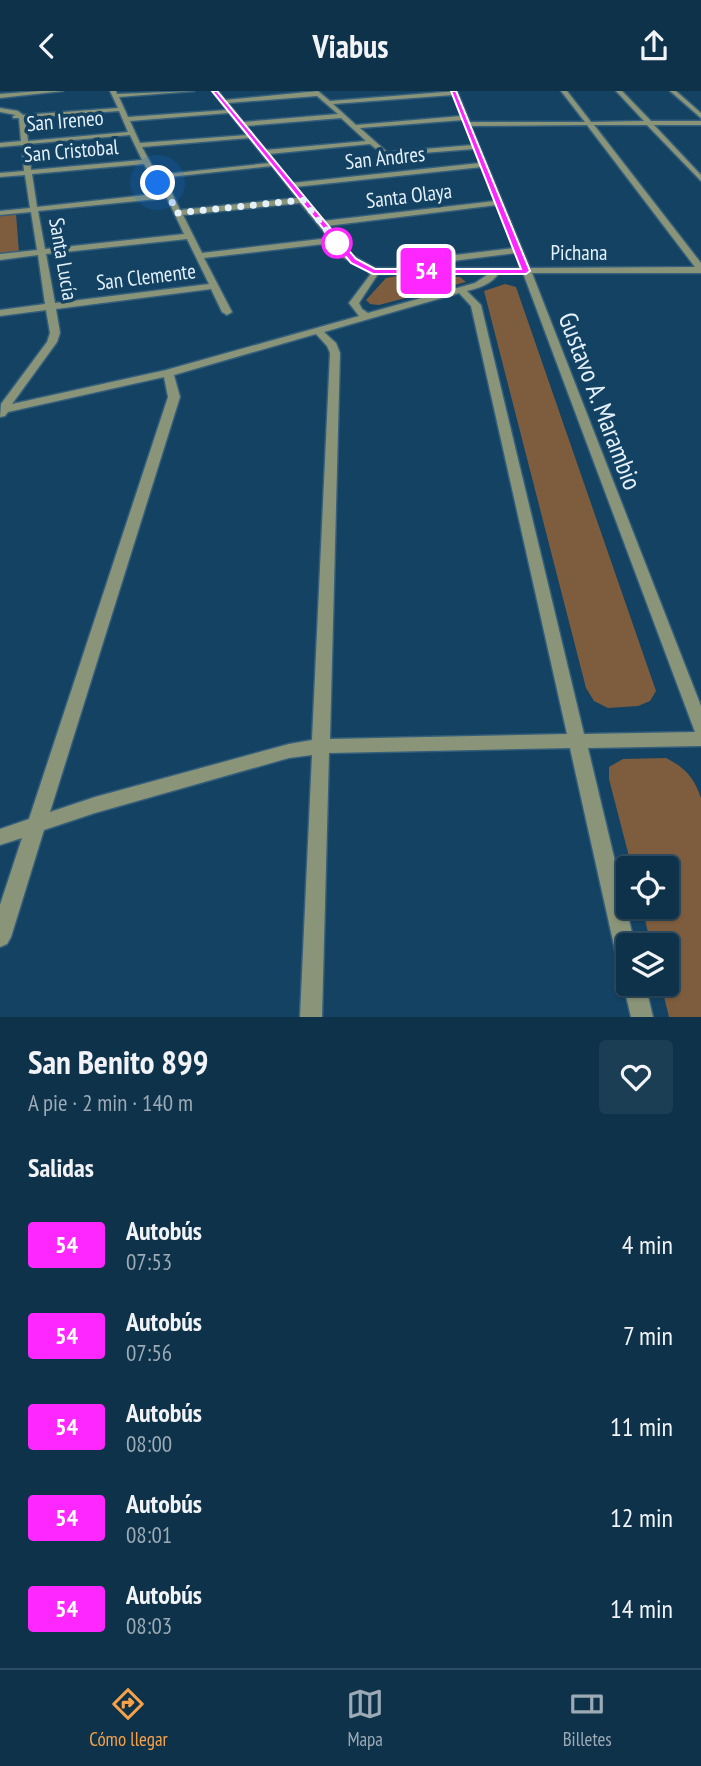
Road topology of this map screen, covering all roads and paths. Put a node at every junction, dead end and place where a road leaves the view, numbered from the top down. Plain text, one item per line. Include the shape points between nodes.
1 (60, 91) edge
2 (191, 91) edge
3 (215, 91) edge
4 (564, 91) edge
5 (619, 91) edge
6 (673, 91) edge
7 (454, 92) edge
8 (14, 93) edge
9 (316, 93) edge
10 (114, 94) edge
11 (0, 96) edge
12 (224, 102) junction
13 (327, 103) junction
14 (122, 109) junction
15 (0, 110) edge
16 (232, 111) junction
17 (19, 114) junction
18 (340, 116) junction
19 (701, 116) edge
20 (0, 118) edge
21 (128, 119) junction
22 (466, 121) junction
23 (701, 123) edge
24 (243, 124) junction
25 (589, 124) junction
26 (649, 124) junction
27 (353, 127) junction
28 (133, 133) junction
29 (252, 136) junction
30 (26, 142) junction
31 (371, 142) junction
32 (0, 145) edge
33 (139, 145) junction
34 (476, 147) junction
35 (265, 152) junction
36 (146, 162) junction
37 (275, 165) junction
38 (483, 165) junction
39 (28, 173) junction
40 (0, 175) edge
41 (154, 177) junction
42 (701, 179) edge
43 (291, 185) junction
44 (170, 195) junction
45 (303, 200) junction
46 (499, 203) junction
47 (35, 209) junction
48 (0, 213) edge
49 (177, 213) junction
50 (322, 224) junction
51 (190, 236) junction
52 (335, 240) junction
53 (519, 250) junction
54 (41, 253) junction
55 (198, 256) junction
56 (0, 257) edge
57 (413, 263) dead end
58 (701, 270) edge
59 (373, 271) junction
60 (526, 271) junction
61 (495, 272) junction
62 (214, 286) junction
63 (460, 289) junction
64 (51, 306) junction
65 (226, 312) dead end
66 (0, 313) edge
67 (368, 317) junction
68 (319, 332) junction
69 (168, 373) junction
70 (1, 411) edge
71 (701, 728) edge
72 (701, 739) edge
73 (576, 740) junction
74 (321, 746) junction
75 (34, 824) junction
76 (0, 837) edge
77 (622, 933) edge
78 (0, 937) edge
79 (637, 996) edge
80 (311, 1017) edge
81 (642, 1017) edge

1 - 8 street
2 - 10 street
3 - 12 street
4 - 25 street
5 - 26 street
6 - 19 street
7 - 13 street
7 - 22 street, Gustavo A. Marambio
8 - 11 street
8 - 17 street, Santa Lucía
9 - 12 street
9 - 13 street
10 - 14 street
12 - 16 street
13 - 18 street
14 - 17 street
14 - 21 street
15 - 17 street
16 - 21 street
16 - 24 street
17 - 20 street
17 - 30 street, Santa Lucía
18 - 24 street
18 - 27 street
21 - 28 street
22 - 25 street
22 - 27 street
22 - 34 street, Gustavo A. Marambio
23 - 26 street
24 - 29 street
25 - 26 street
25 - 58 street
26 - 42 street
27 - 31 street
28 - 30 street, San Ireneo
28 - 33 street
29 - 33 street, San Ireneo
29 - 35 street
30 - 32 street, San Ireneo
30 - 39 street, Santa Lucía
31 - 34 street via 385,154
31 - 35 street
33 - 36 street
34 - 38 street, Gustavo A. Marambio
35 - 37 street
36 - 39 street, San Cristobal
36 - 41 street
37 - 41 street, San Cristobal
37 - 43 street
38 - 43 street, San Andres
38 - 46 street, Gustavo A. Marambio
39 - 40 street, San Cristobal
39 - 47 street, Santa Lucía
41 - 44 street
43 - 45 street
44 - 47 street
44 - 49 street
45 - 49 street
45 - 50 street
46 - 50 street, Santa Olaya
46 - 53 street, Gustavo A. Marambio
47 - 48 street
47 - 54 street, Santa Lucía
49 - 51 street
50 - 52 street
51 - 54 street
51 - 55 street
52 - 55 street
52 - 59 street via 347,256
53 - 57 street
53 - 60 street, Gustavo A. Marambio
54 - 56 street
54 - 64 street, Santa Lucía
55 - 62 street
58 - 60 street, Pichana
59 - 61 street, Pichana
59 - 67 street via 354,303
60 - 61 street, Pichana
60 - 71 street, Gustavo A. Marambio
61 - 63 street via 485,282
62 - 64 street, San Clemente
62 - 65 street
63 - 67 street
63 - 73 street via 476,305
64 - 66 street, San Clemente
64 - 70 street, Santa Lucía via 54,340
67 - 68 street
68 - 69 street
68 - 74 street via 335,353
69 - 70 street
69 - 75 street via 174,397
72 - 73 street
73 - 74 street
73 - 77 street
74 - 75 street via 289,751
74 - 80 street
75 - 76 street
75 - 78 street
79 - 81 street

